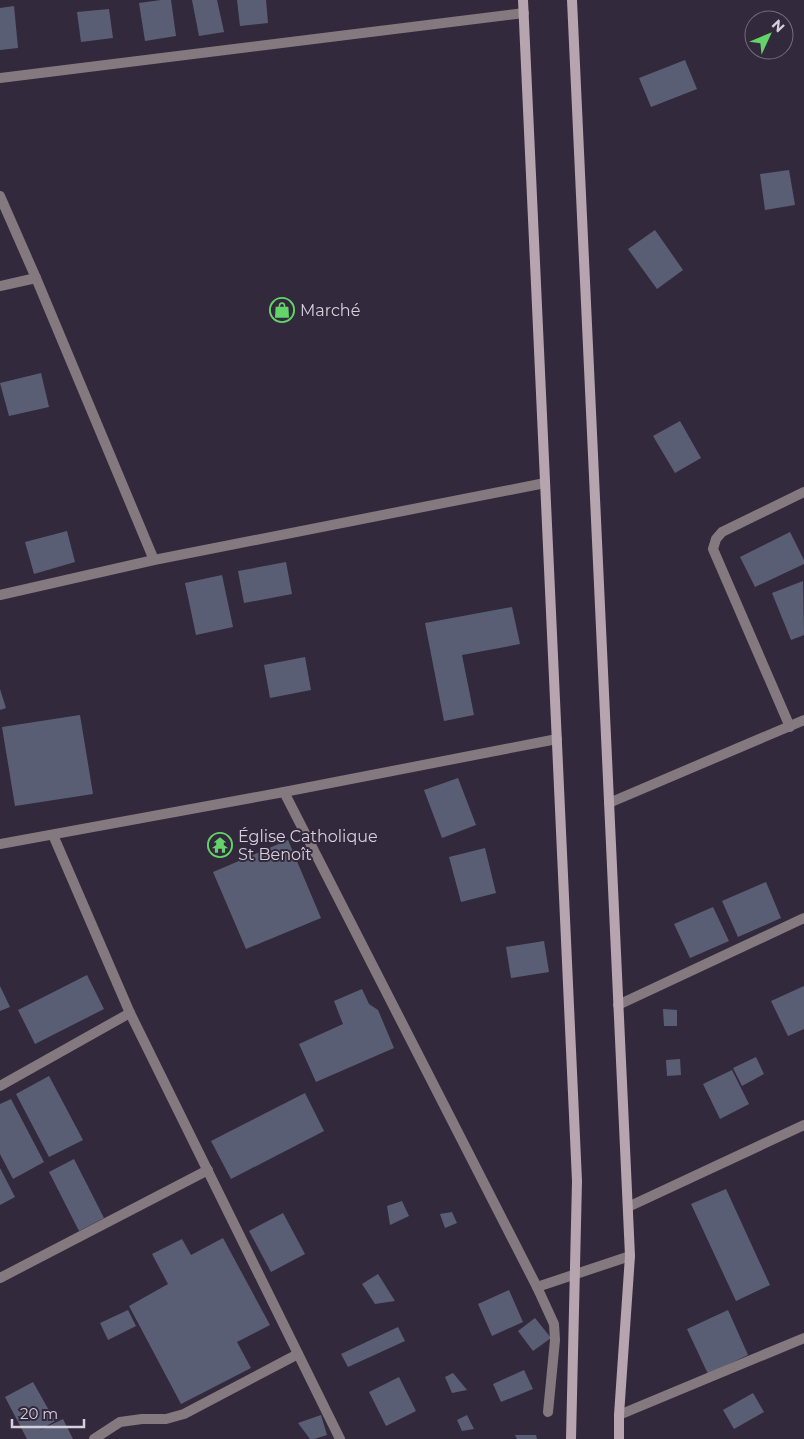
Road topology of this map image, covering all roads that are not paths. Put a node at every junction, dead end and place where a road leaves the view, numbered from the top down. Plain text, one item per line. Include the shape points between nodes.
1 (523, 0) edge
2 (572, 0) edge
3 (524, 13) junction
4 (0, 78) edge
5 (0, 196) edge
6 (36, 278) junction
7 (0, 286) edge
8 (545, 483) junction
9 (804, 492) edge
10 (154, 560) junction
11 (0, 595) edge
12 (804, 720) edge
13 (790, 727) junction
14 (557, 739) junction
15 (284, 792) junction
16 (609, 803) junction
17 (53, 835) junction
18 (0, 844) edge
19 (804, 918) edge
20 (618, 1004) junction
21 (130, 1013) junction
22 (0, 1086) edge
23 (804, 1125) edge
24 (208, 1170) junction
25 (628, 1206) junction
26 (630, 1256) junction
27 (576, 1274) junction
28 (0, 1278) edge
29 (537, 1287) junction
30 (804, 1338) edge
31 (298, 1354) junction
32 (548, 1412) dead end
33 (619, 1415) junction
34 (94, 1439) edge
35 (340, 1439) edge
36 (571, 1439) edge
37 (619, 1439) edge

1 - 3 main road
2 - 16 main road
3 - 4 street
3 - 8 main road
5 - 6 street
6 - 7 street
6 - 10 street
8 - 10 street
8 - 14 main road
9 - 13 street via 722,532 713,549
10 - 11 street
12 - 13 street
13 - 16 street
14 - 15 street
14 - 27 main road via 577,1181
15 - 17 street
15 - 29 street
16 - 20 main road
17 - 18 street
17 - 21 street
19 - 20 street
20 - 25 main road
21 - 22 street
21 - 24 street
23 - 25 street
24 - 28 street
24 - 31 street
25 - 26 main road
26 - 27 street
26 - 33 main road
27 - 29 street
27 - 36 main road
29 - 32 street via 554,1324
30 - 33 street
31 - 34 street via 184,1414 166,1419 120,1422
31 - 35 street
33 - 37 main road

